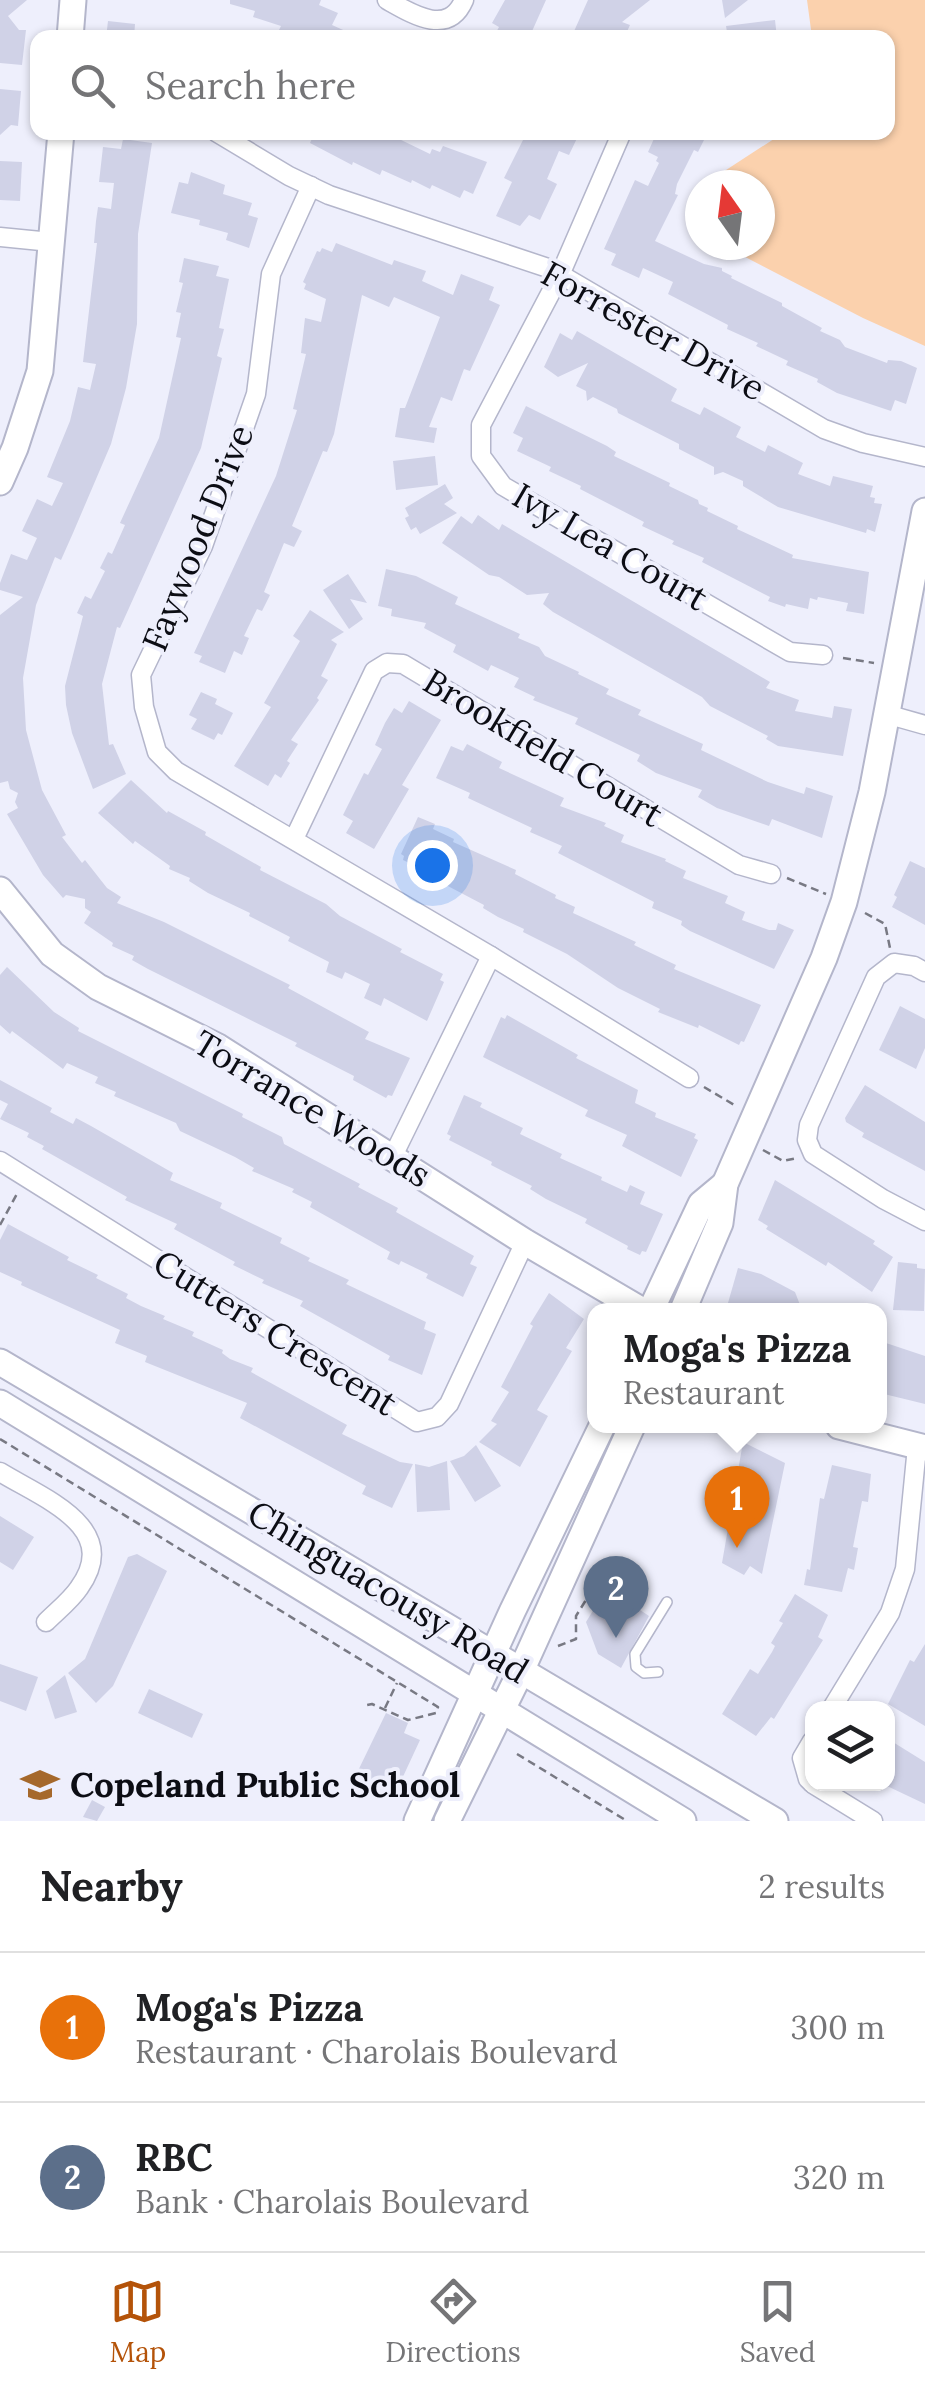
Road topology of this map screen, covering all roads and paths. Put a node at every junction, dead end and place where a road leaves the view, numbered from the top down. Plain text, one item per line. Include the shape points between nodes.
1 (73, 0) edge
2 (387, 0) edge
3 (464, 0) edge
4 (71, 30) edge
5 (60, 140) edge
6 (230, 140) edge
7 (619, 140) edge
8 (311, 186) junction
9 (0, 237) edge
10 (50, 242) junction
11 (560, 275) junction
12 (925, 457) edge
13 (0, 482) edge
14 (925, 511) edge
15 (823, 655) joint
16 (895, 667) junction
17 (886, 714) junction
18 (925, 724) edge
19 (294, 839) junction
20 (771, 874) joint
21 (0, 890) edge
22 (844, 902) junction
23 (491, 956) junction
24 (894, 963) junction
25 (925, 972) edge
26 (689, 1078) joint
27 (749, 1128) junction
28 (812, 1154) junction
29 (393, 1156) junction
30 (0, 1161) edge
31 (25, 1177) junction
32 (725, 1184) junction
33 (925, 1221) edge
34 (0, 1225) edge
35 (525, 1242) junction
36 (630, 1303) edge
37 (654, 1303) edge
38 (687, 1303) edge
39 (0, 1362) edge
40 (0, 1403) edge
41 (599, 1433) edge
42 (629, 1433) edge
43 (866, 1433) edge
44 (0, 1439) edge
45 (921, 1447) edge
46 (0, 1472) edge
47 (565, 1573) junction
48 (667, 1602) dead end
49 (46, 1622) dead end
50 (556, 1647) dead end
51 (493, 1654) junction
52 (521, 1670) junction
53 (658, 1672) dead end
54 (398, 1681) junction
55 (475, 1695) junction
56 (836, 1701) edge
57 (363, 1706) dead end
58 (384, 1709) junction
59 (500, 1712) junction
60 (517, 1754) dead end
61 (826, 1791) edge
62 (418, 1821) edge
63 (447, 1821) edge
64 (627, 1821) edge
65 (683, 1821) edge
66 (775, 1821) edge
67 (873, 1821) edge

1 - 4 street
2 - 3 street via 425,20 445,20
5 - 10 street
6 - 8 street, Forrester Drive
7 - 11 street, Ivy Lea Court
8 - 11 street, Forrester Drive
8 - 19 street, Faywood Drive via 271,274 256,394 203,546 142,675 157,752 176,770
9 - 10 street
10 - 13 street via 40,371
11 - 12 street, Forrester Drive via 824,429
11 - 15 street, Ivy Lea Court via 481,425 481,456 503,486 790,652
14 - 16 street
15 - 16 path
16 - 17 street
17 - 18 street
17 - 22 street
19 - 20 street, Brookfield Court via 374,671 402,664 739,864
19 - 23 street, Faywood Drive
20 - 22 path
21 - 29 street, Torrance Woods via 52,954 98,987 218,1047
22 - 24 path via 885,924
22 - 27 street
23 - 26 street, Faywood Drive
23 - 29 street
24 - 25 street
24 - 28 street via 876,977 810,1124
26 - 27 path
27 - 28 path via 782,1161
27 - 32 street
28 - 33 street
29 - 35 street, Torrance Woods
30 - 31 street, Cutters Crescent
31 - 34 path
31 - 35 street, Cutters Crescent via 417,1422 449,1404
32 - 37 street via 702,1204
32 - 38 street via 720,1224
35 - 36 street, Torrance Woods
39 - 51 street, Chinguacousy Road
40 - 55 street, Chinguacousy Road
41 - 51 street
42 - 47 street
43 - 45 street
44 - 54 path
45 - 56 street via 906,1569 890,1613
46 - 49 street via 80,1522 91,1539 93,1554 80,1588
47 - 50 path via 594,1588 576,1616 576,1639
47 - 52 street
48 - 53 lane via 635,1654 636,1667
51 - 52 street, Chinguacousy Road
51 - 55 street
52 - 59 street
52 - 66 street, Chinguacousy Road
54 - 58 path
54 - 58 path via 438,1706 436,1713 408,1720
55 - 59 street, Chinguacousy Road
55 - 62 street
57 - 58 path
59 - 63 street
59 - 65 street, Chinguacousy Road
60 - 64 path
61 - 67 street

